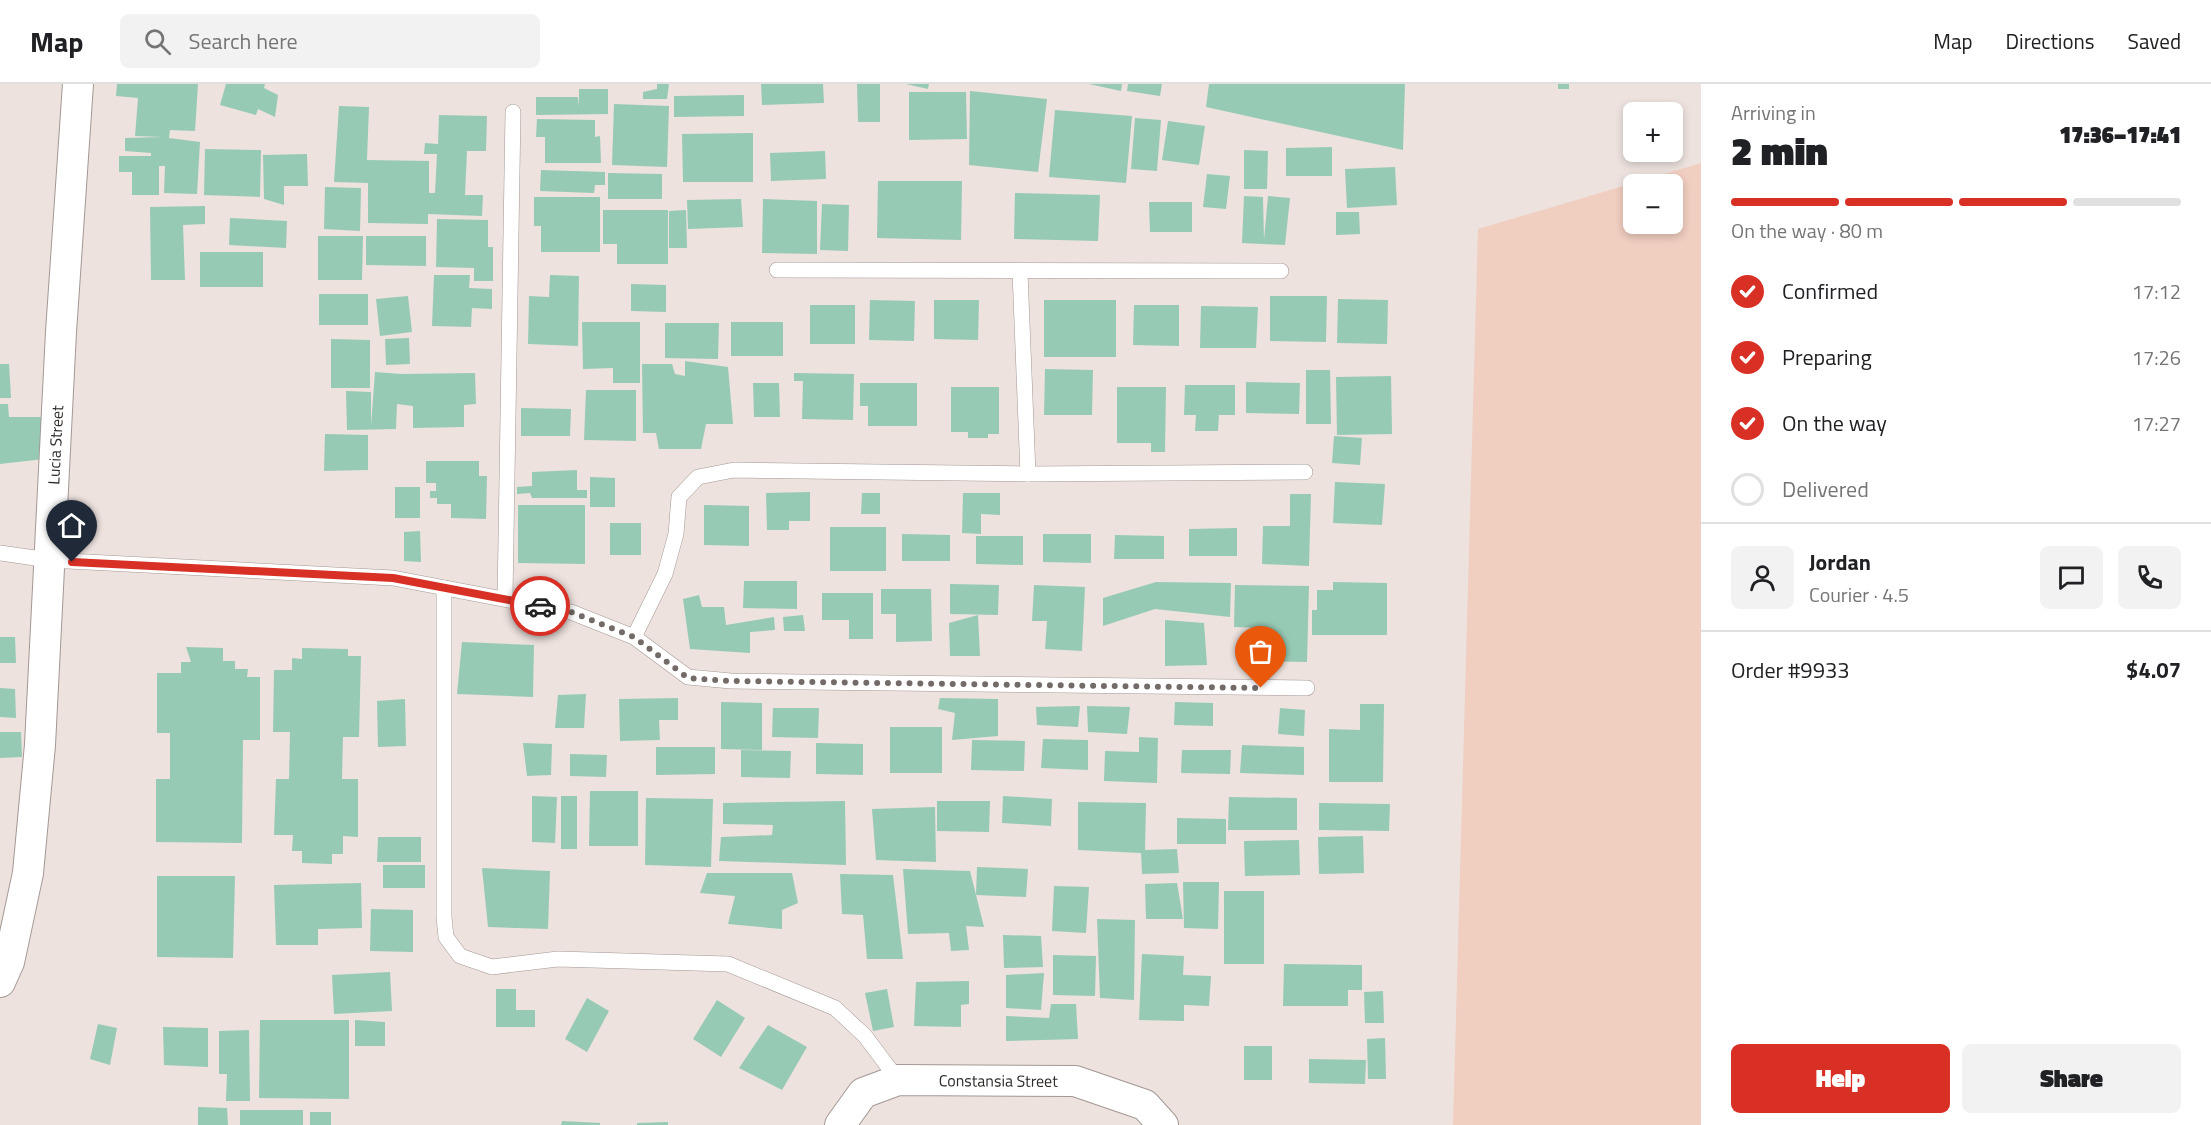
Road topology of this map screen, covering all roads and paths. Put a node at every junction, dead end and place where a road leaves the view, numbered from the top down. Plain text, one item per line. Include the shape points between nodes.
1 (78, 84) edge
2 (513, 112) dead end
3 (777, 270) dead end
4 (1020, 272) junction
5 (1281, 272) dead end
6 (1305, 472) dead end
7 (1028, 474) junction
8 (0, 553) edge
9 (49, 561) junction
10 (444, 588) junction
11 (506, 600) junction
12 (634, 637) junction
13 (1307, 688) dead end
14 (0, 982) edge
15 (898, 1080) junction
16 (840, 1125) edge
17 (1163, 1125) edge

1 - 9 street, Lucia Street
2 - 11 lane
3 - 4 lane
4 - 5 lane
4 - 7 lane
6 - 7 lane
7 - 12 lane via 734,470 698,477 679,497 676,534 665,574
8 - 9 lane
9 - 10 lane via 393,578
9 - 14 street, Lucia Street via 40,745 28,873 9,962
10 - 11 lane
10 - 15 lane via 444,917 446,937 460,956 492,966 558,959 728,964 835,1008 866,1036
11 - 12 lane via 571,612
12 - 13 lane via 688,678
15 - 16 street, Constansia Street via 862,1093
15 - 17 street, Constansia Street via 1075,1081 1145,1105

